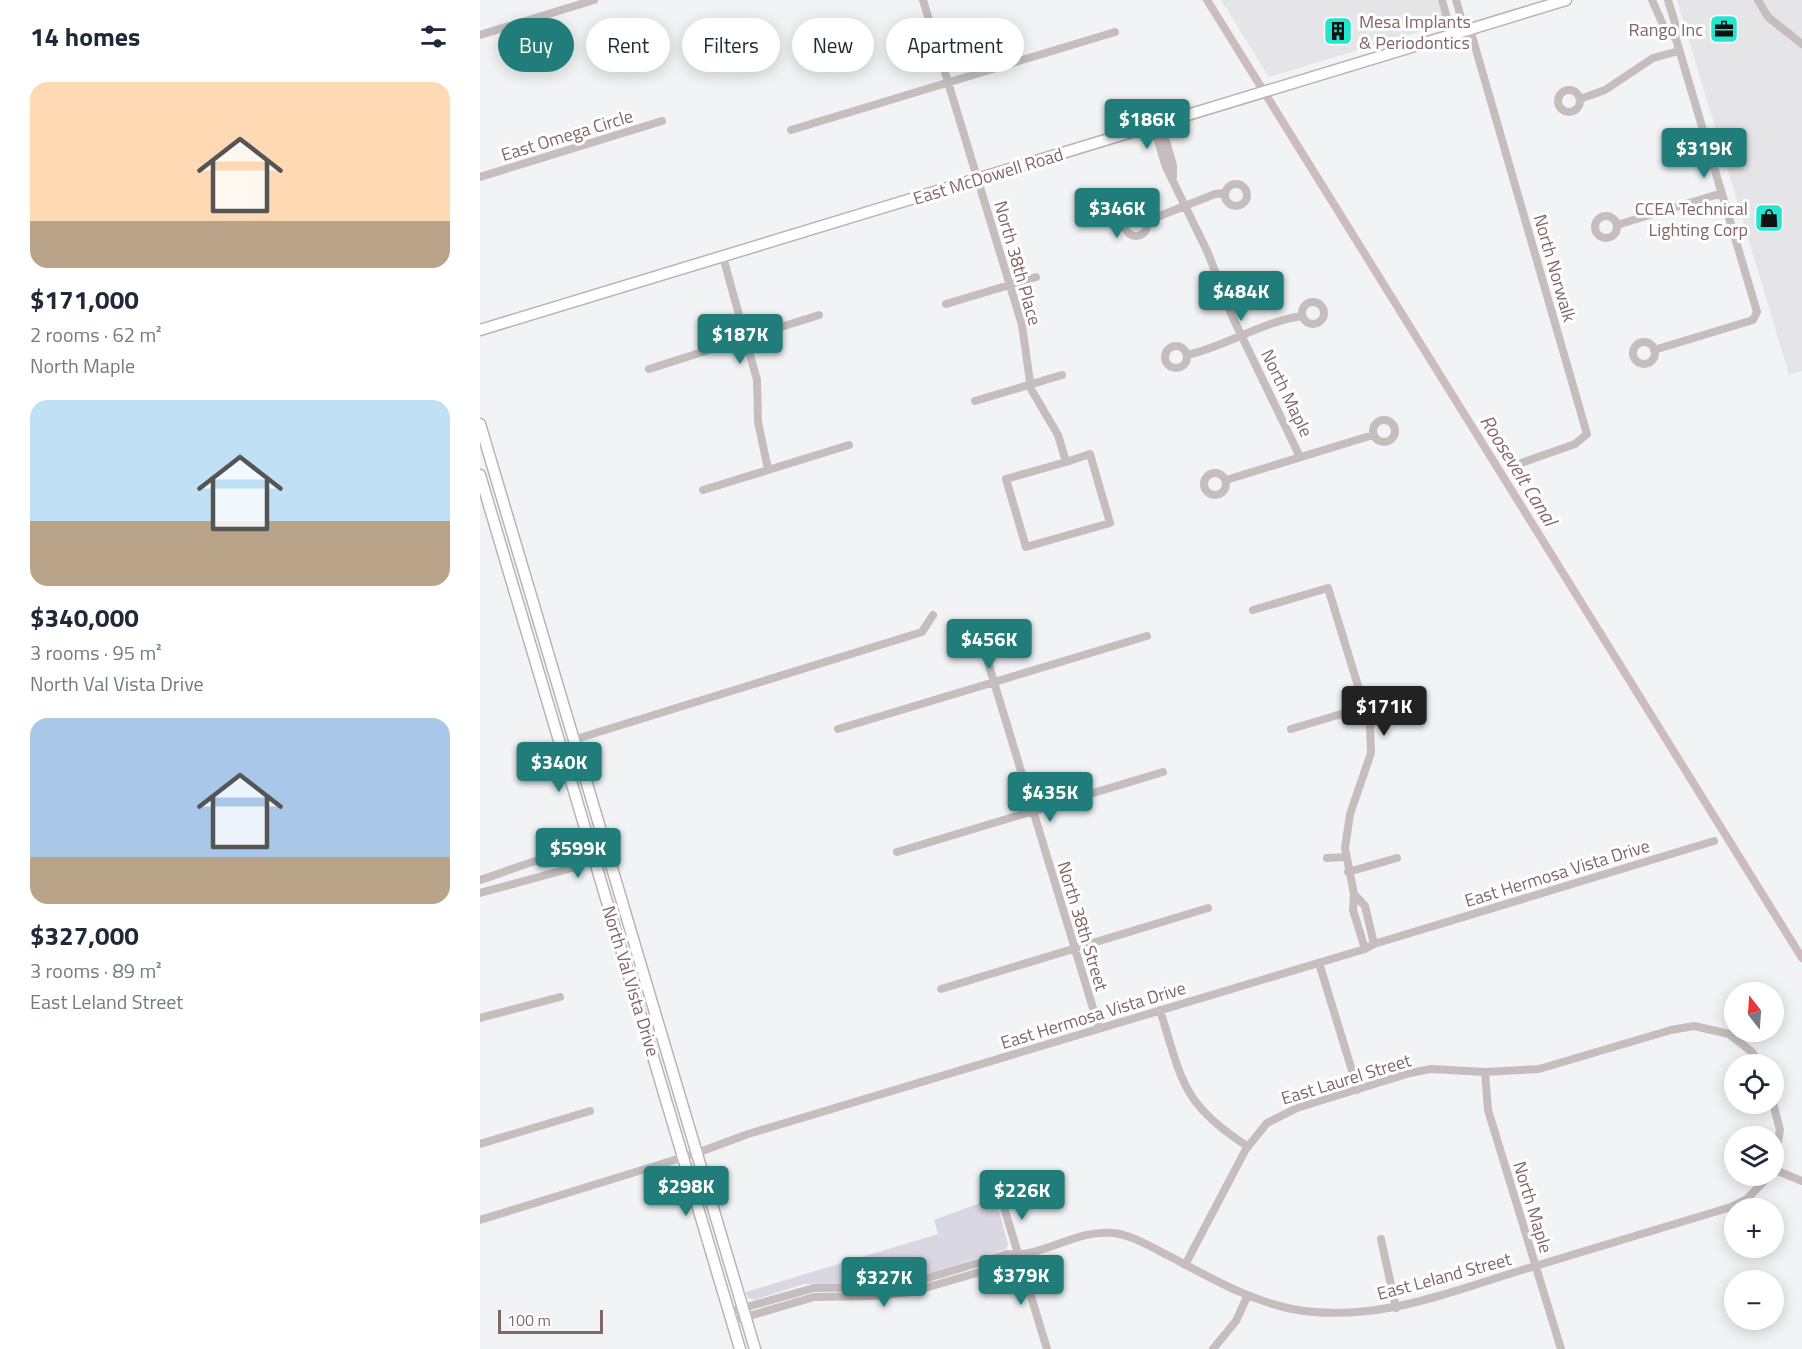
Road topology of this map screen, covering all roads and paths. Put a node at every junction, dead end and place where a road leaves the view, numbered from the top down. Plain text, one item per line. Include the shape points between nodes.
1 (594, 0) edge
2 (923, 0) edge
3 (1442, 0) edge
4 (1456, 0) edge
5 (1566, 0) edge
6 (1652, 0) edge
7 (1668, 0) edge
8 (1758, 0) edge
9 (1470, 29) junction
10 (1114, 32) dead end
11 (1458, 33) junction
12 (480, 35) edge
13 (1676, 39) junction
14 (1802, 44) edge
15 (1679, 51) junction
16 (948, 82) junction
17 (1580, 99) dead end
18 (662, 122) dead end
19 (1157, 124) junction
20 (791, 130) dead end
21 (480, 177) edge
22 (977, 179) junction
23 (1225, 193) dead end
24 (1722, 194) junction
25 (1186, 206) junction
26 (1147, 221) dead end
27 (1617, 225) dead end
28 (723, 257) junction
29 (1036, 278) dead end
30 (1010, 285) junction
31 (946, 304) dead end
32 (819, 315) dead end
33 (1302, 316) dead end
34 (480, 330) edge
35 (1241, 336) junction
36 (746, 338) junction
37 (1654, 350) dead end
38 (1187, 355) dead end
39 (649, 369) dead end
40 (1062, 375) dead end
41 (1030, 384) junction
42 (975, 400) dead end
43 (480, 423) edge
44 (1373, 435) dead end
45 (849, 445) dead end
46 (1300, 457) junction
47 (1066, 462) junction
48 (1510, 467) dead end
49 (768, 469) junction
50 (480, 476) edge
51 (1226, 480) dead end
52 (703, 490) dead end
53 (502, 497) junction
54 (488, 502) junction
55 (529, 589) junction
56 (514, 593) junction
57 (1253, 610) dead end
58 (933, 615) dead end
59 (976, 626) dead end
60 (1148, 636) dead end
61 (993, 682) junction
62 (1365, 707) junction
63 (567, 718) junction
64 (553, 722) junction
65 (838, 729) dead end
66 (1291, 729) dead end
67 (573, 740) junction
68 (560, 744) junction
69 (1163, 772) dead end
70 (1033, 811) junction
71 (600, 830) junction
72 (586, 834) junction
73 (1714, 841) dead end
74 (606, 850) junction
75 (897, 852) dead end
76 (592, 854) junction
77 (1345, 857) junction
78 (1327, 858) dead end
79 (1397, 858) dead end
80 (1348, 872) junction
81 (480, 880) edge
82 (618, 890) junction
83 (480, 893) edge
84 (604, 894) junction
85 (1354, 894) junction
86 (1208, 909) dead end
87 (629, 925) junction
88 (615, 929) junction
89 (634, 943) junction
90 (1374, 944) junction
91 (620, 947) junction
92 (1074, 948) junction
93 (1365, 949) junction
94 (1319, 963) junction
95 (941, 988) dead end
96 (560, 997) dead end
97 (1160, 1010) junction
98 (480, 1018) edge
99 (1099, 1028) junction
100 (1753, 1054) edge
101 (1485, 1072) junction
102 (1358, 1090) junction
103 (590, 1111) dead end
104 (480, 1144) edge
105 (1247, 1146) junction
106 (697, 1153) junction
107 (683, 1157) junction
108 (1784, 1174) edge
109 (1802, 1181) edge
110 (1759, 1186) edge
111 (1000, 1194) dead end
112 (480, 1220) edge
113 (1381, 1239) dead end
114 (1019, 1255) junction
115 (1185, 1265) junction
116 (1536, 1266) junction
117 (1247, 1297) junction
118 (1396, 1308) junction
119 (744, 1312) junction
120 (730, 1316) junction
121 (740, 1349) edge
122 (755, 1349) edge
123 (1047, 1349) edge
124 (1213, 1349) edge
125 (1561, 1349) edge

1 - 12 street
2 - 16 street, North 38th Place
3 - 11 street via 1448,22
4 - 11 street via 1461,18
5 - 9 main road, East McDowell Road
6 - 13 street via 1664,27
7 - 13 street
8 - 14 street via 1768,17
9 - 11 main road, East McDowell Road
9 - 48 street, North Norwalk via 1587,434 1575,444
10 - 16 street
11 - 19 main road, East McDowell Road
13 - 15 street
15 - 17 street via 1653,58 1605,90
15 - 24 street
16 - 20 street
16 - 22 street, North 38th Place
18 - 21 street, East Omega Circle
19 - 22 main road, East McDowell Road
19 - 25 street, North Maple via 1166,167
22 - 28 main road, East McDowell Road
22 - 30 street, North 38th Place
23 - 25 street
24 - 27 street
24 - 37 street via 1757,312 1753,320
25 - 26 street
25 - 35 street, North Maple
28 - 34 main road, East McDowell Road
28 - 36 street
29 - 30 street
30 - 31 street
30 - 41 street, North 38th Place via 1022,325
32 - 36 street
33 - 35 street
35 - 38 street
35 - 46 street, North Maple
36 - 39 street
36 - 49 street
40 - 41 street
41 - 42 street
41 - 47 street, North 38th Place via 1058,435
43 - 53 main road, North Val Vista Drive
44 - 46 street
45 - 49 street
46 - 51 street
47 - 47 street via 1090,454 1110,523 1026,547 1006,479
49 - 52 street
50 - 54 main road, North Val Vista Drive
53 - 54 main road
53 - 55 main road, North Val Vista Drive
54 - 56 main road, North Val Vista Drive
55 - 56 main road
55 - 63 main road, North Val Vista Drive
56 - 64 main road, North Val Vista Drive
57 - 62 street via 1328,588
58 - 67 street via 922,632
59 - 61 street, North 38th Street
60 - 61 street
61 - 65 street
61 - 70 street, North 38th Street
62 - 66 street
62 - 77 street via 1371,753 1350,814
63 - 64 main road
63 - 67 main road, North Val Vista Drive
64 - 68 main road, North Val Vista Drive
67 - 68 main road
67 - 71 main road, North Val Vista Drive
68 - 72 main road, North Val Vista Drive
69 - 70 street
70 - 75 street
70 - 92 street, North 38th Street
71 - 72 main road
71 - 74 main road, North Val Vista Drive
72 - 76 main road, North Val Vista Drive
73 - 90 street, East Hermosa Vista Drive
74 - 76 main road
74 - 82 main road, North Val Vista Drive
76 - 81 street via 563,854
76 - 83 street via 579,866
76 - 84 main road, North Val Vista Drive
77 - 78 street
77 - 80 street
79 - 80 street
80 - 85 street
82 - 84 main road
82 - 87 main road, North Val Vista Drive
84 - 88 main road, North Val Vista Drive
85 - 90 street via 1365,906
85 - 93 street via 1353,910
86 - 92 street
87 - 88 main road
87 - 89 main road, North Val Vista Drive
88 - 91 main road, North Val Vista Drive
89 - 91 main road
89 - 106 main road, North Val Vista Drive
90 - 93 street, East Hermosa Vista Drive
91 - 107 main road, North Val Vista Drive
92 - 95 street
92 - 99 street, North 38th Street
93 - 94 street, East Hermosa Vista Drive
94 - 97 street, East Hermosa Vista Drive
94 - 102 street
96 - 98 street
97 - 99 street, East Hermosa Vista Drive
97 - 105 street via 1179,1074 1195,1104 1222,1130
99 - 106 street, East Hermosa Vista Drive via 748,1134
100 - 101 street, East Laurel Street via 1729,1034 1694,1026 1553,1066
101 - 102 street, East Laurel Street via 1431,1069
101 - 116 street, North Maple via 1488,1110
102 - 105 street, East Laurel Street via 1280,1115 1267,1123
103 - 104 street
105 - 115 street, East Laurel Street
106 - 107 street, East Hermosa Vista Drive
106 - 119 main road, North Val Vista Drive
107 - 112 street, East Hermosa Vista Drive
107 - 120 main road, North Val Vista Drive
108 - 109 street
110 - 116 street, East Leland Street via 1747,1199 1731,1207
111 - 114 street
113 - 118 street
114 - 115 street, East Leland Street via 1081,1236 1115,1233 1143,1242
114 - 119 street, East Leland Street via 1011,1263 911,1292 825,1296
114 - 123 street
115 - 117 street, East Leland Street
116 - 118 street, East Leland Street
116 - 125 street, North Maple
117 - 118 street, East Leland Street via 1302,1311 1363,1313
117 - 124 street via 1236,1321
119 - 120 street, East Leland Street
119 - 122 main road, North Val Vista Drive
120 - 121 main road, North Val Vista Drive

